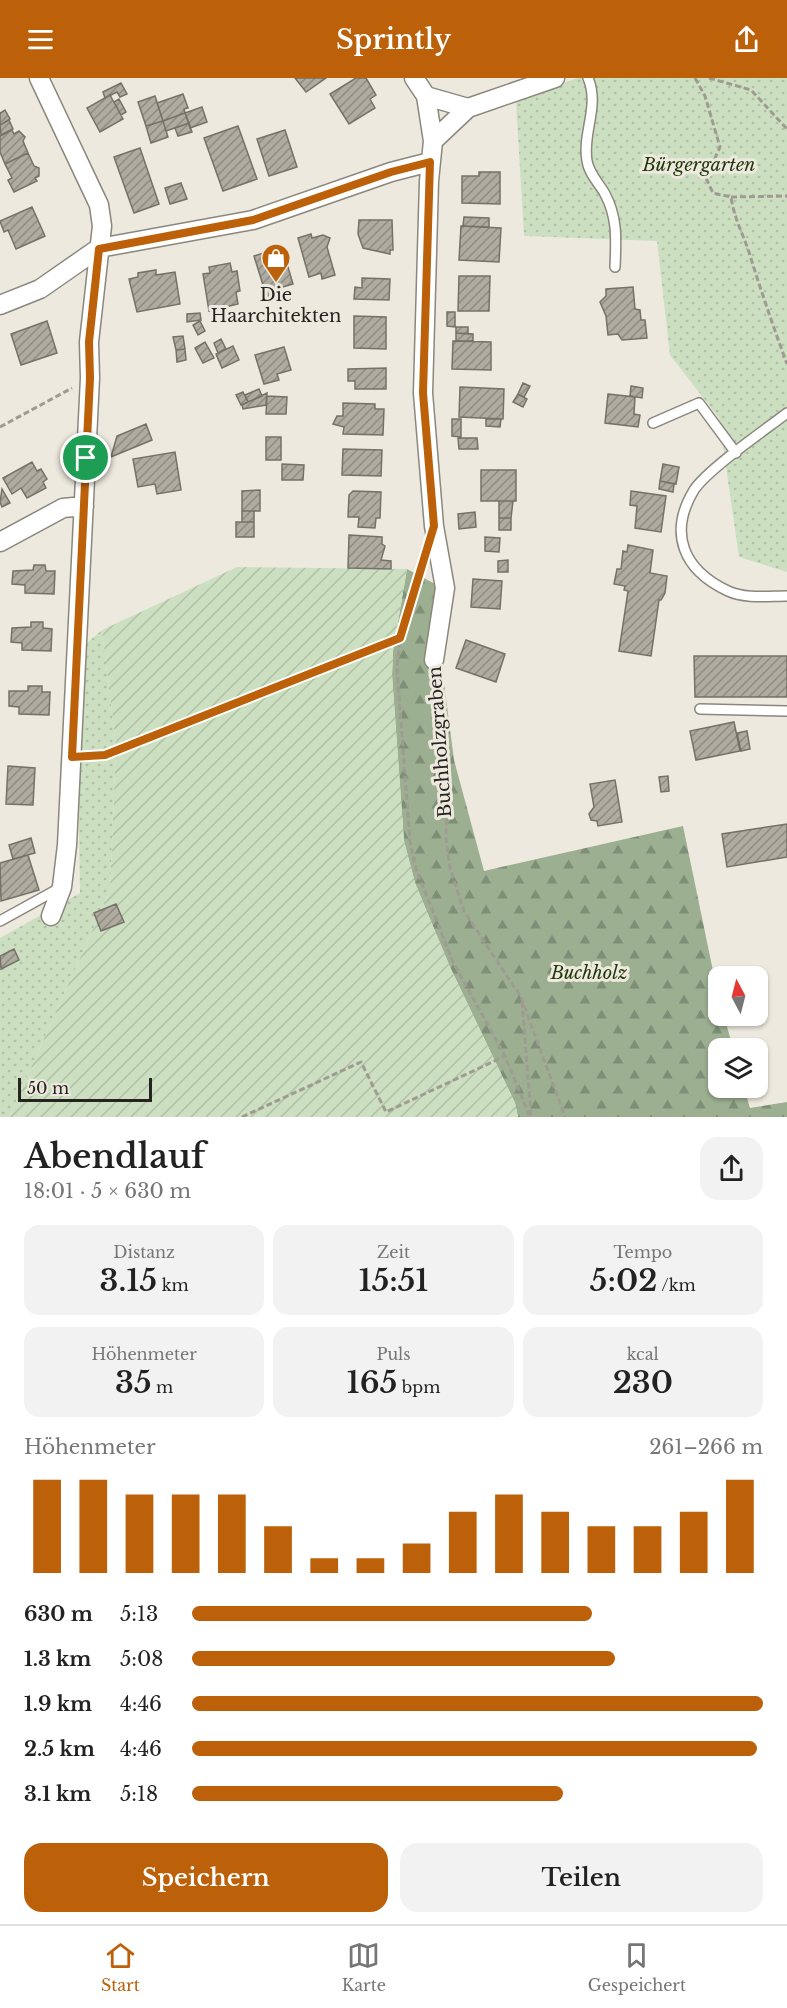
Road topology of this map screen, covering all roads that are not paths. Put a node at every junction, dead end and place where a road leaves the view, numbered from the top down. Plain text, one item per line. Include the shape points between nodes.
1 (39, 78) edge
2 (414, 78) edge
3 (555, 78) edge
4 (588, 78) edge
5 (426, 96) junction
6 (468, 108) junction
7 (433, 141) junction
8 (430, 162) junction
9 (99, 249) junction
10 (615, 267) dead end
11 (0, 305) edge
12 (787, 413) edge
13 (654, 423) dead end
14 (736, 453) junction
15 (84, 506) junction
16 (0, 542) edge
17 (787, 596) edge
18 (435, 660) road end
19 (700, 709) dead end
20 (787, 711) edge
21 (62, 888) junction
22 (51, 916) dead end
23 (0, 921) edge

1 - 9 street via 99,206
2 - 5 street
3 - 6 street
4 - 10 lane via 593,102 586,160 612,208 617,228
5 - 6 street
5 - 7 street, Buchholzgraben
6 - 7 street
7 - 8 street, Buchholzgraben
8 - 9 street via 399,169 253,220
8 - 18 street, Buchholzgraben via 423,393 434,526 446,588
9 - 11 street via 40,289
9 - 15 street via 89,342
12 - 14 lane
13 - 14 lane via 699,404
14 - 17 lane via 695,489 679,526 682,546 697,572 729,591 753,597
15 - 16 street via 63,508
15 - 21 street
19 - 20 lane
21 - 22 street
21 - 23 lane

